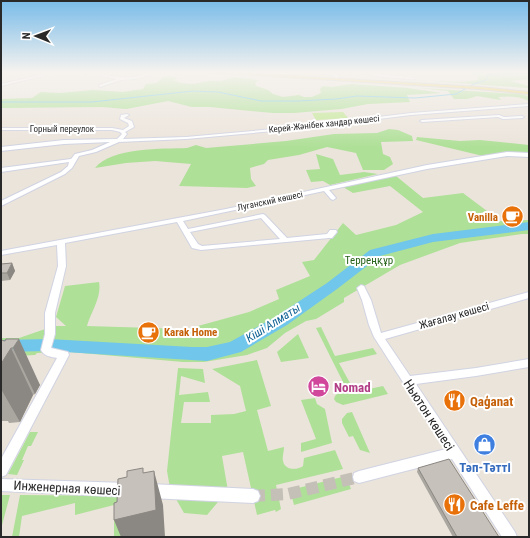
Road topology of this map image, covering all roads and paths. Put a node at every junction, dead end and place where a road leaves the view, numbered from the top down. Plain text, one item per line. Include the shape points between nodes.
1 (529, 105) edge
2 (501, 107) junction
3 (127, 115) dead end
4 (522, 117) junction
5 (529, 120) edge
6 (422, 121) dead end
7 (1, 129) edge
8 (123, 131) junction
9 (119, 140) junction
10 (1, 149) edge
11 (527, 156) edge
12 (73, 160) junction
13 (529, 162) edge
14 (1, 170) edge
15 (325, 189) junction
16 (333, 198) dead end
17 (2, 202) edge
18 (178, 219) junction
19 (186, 232) junction
20 (333, 232) dead end
21 (285, 240) junction
22 (61, 242) junction
23 (1, 253) edge
24 (361, 288) dead end
25 (529, 295) edge
26 (379, 337) junction
27 (529, 363) edge
28 (407, 381) junction
29 (454, 453) junction
30 (1, 472) edge
31 (359, 476) tunnel mouth
32 (1, 485) edge
33 (253, 496) tunnel mouth
34 (510, 537) edge

1 - 2 street, Керей-Жәнібек хандар көшесі
2 - 4 street
2 - 9 street, Керей-Жәнібек хандар көшесі via 186,138
3 - 8 street via 122,119 130,122 132,127
4 - 5 street
4 - 6 street
7 - 8 street, Горный переулок
8 - 9 street via 125,134
9 - 10 street, Горный переулок via 64,142
9 - 12 street, Керей-Жәнібек хандар көшесі via 77,155
11 - 13 street
11 - 15 street, Луганский көшесі via 478,159 427,167
12 - 14 street
12 - 17 street, Керей-Жәнібек хандар көшесі via 63,173
15 - 16 street
15 - 18 street, Луганский көшесі
18 - 19 street
18 - 22 street, Луганский көшесі
19 - 21 street via 196,246 201,248
19 - 21 street via 262,216
20 - 21 street via 329,236
22 - 23 street, Луганский көшесі
22 - 30 street, Инженерная көшесі via 62,266 50,313 46,350 64,355
24 - 26 street, Ньютон көшесі
25 - 26 street, Жағалау көшесі
26 - 28 street, Ньютон көшесі
27 - 28 street
28 - 29 street, Ньютон көшесі
29 - 31 street
29 - 34 street, Ньютон көшесі
32 - 33 street, Инженерная көшесі

